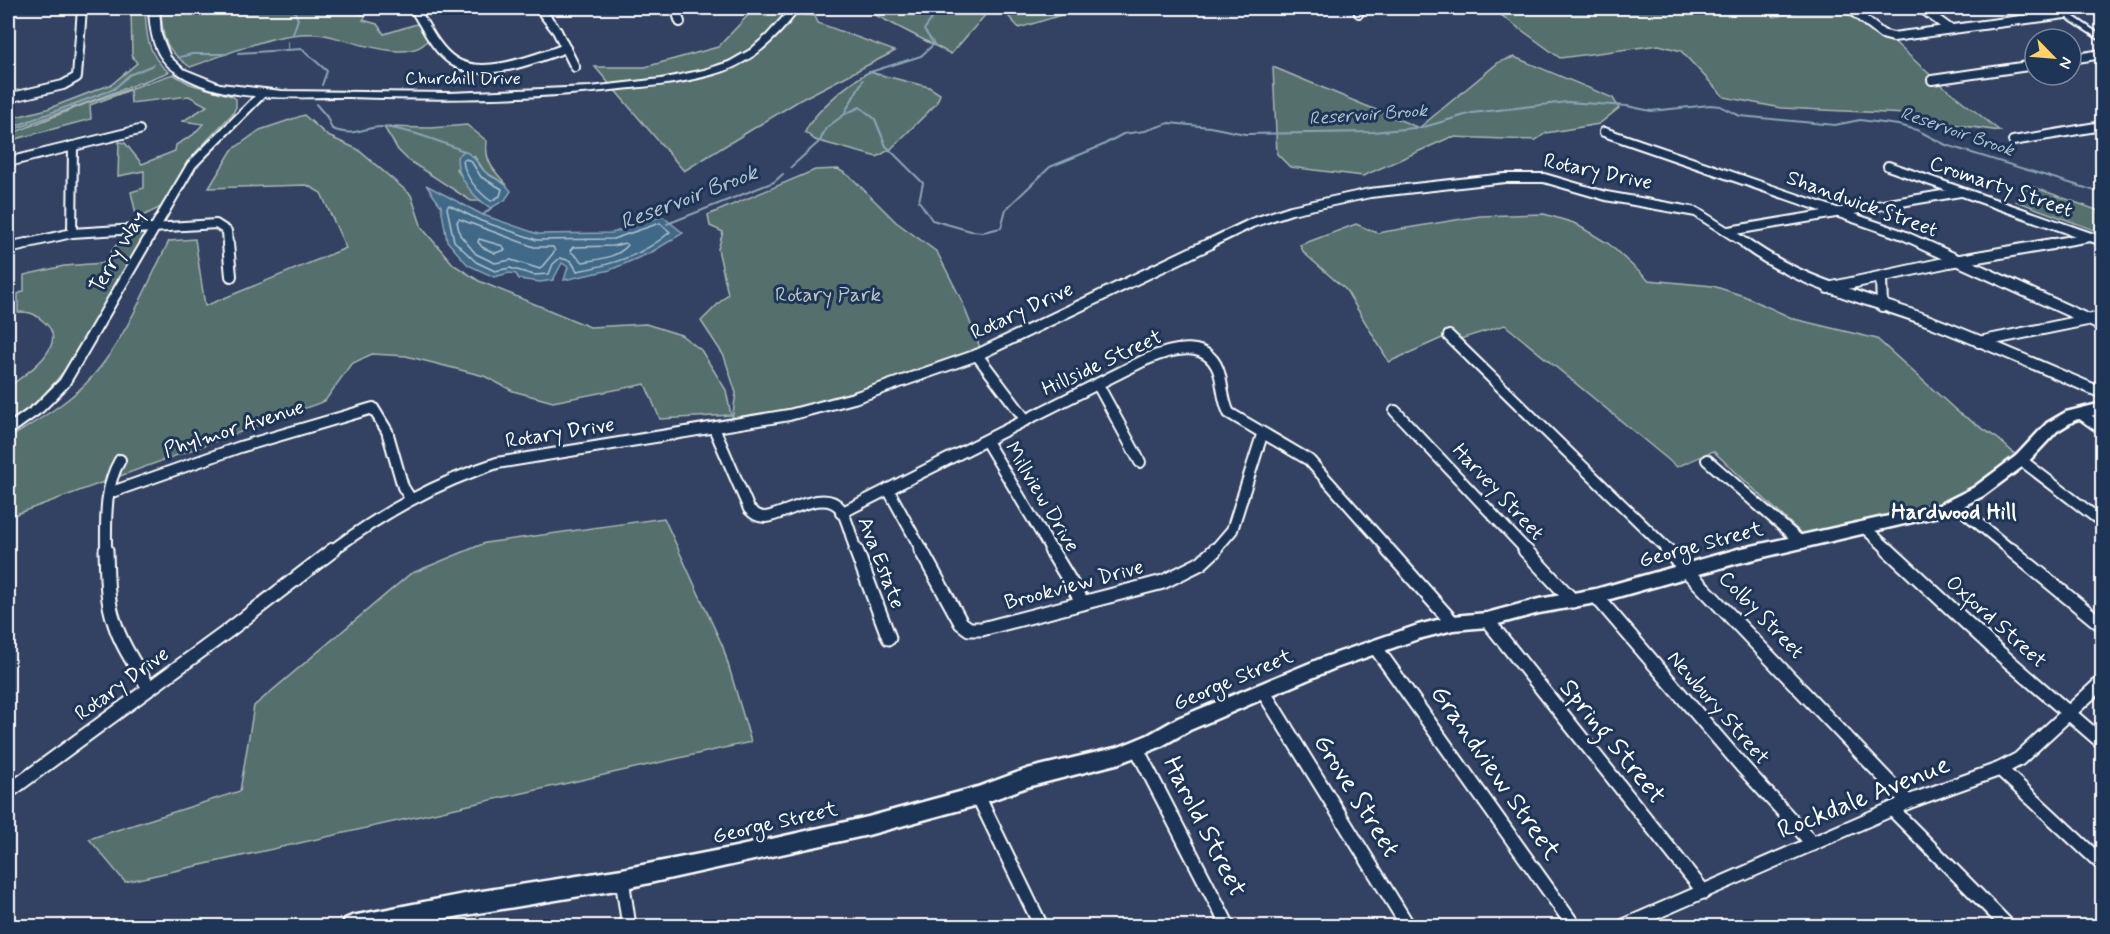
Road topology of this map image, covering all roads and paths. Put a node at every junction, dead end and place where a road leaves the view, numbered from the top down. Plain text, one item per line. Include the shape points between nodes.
1 (81, 8) edge
2 (154, 8) edge
3 (414, 8) edge
4 (539, 8) edge
5 (675, 8) edge
6 (795, 8) edge
7 (1848, 8) edge
8 (1921, 8) edge
9 (2056, 8) edge
10 (2065, 14) junction
11 (680, 22) dead end
12 (1950, 29) junction
13 (2101, 37) edge
14 (566, 48) junction
15 (2103, 54) edge
16 (2083, 57) edge
17 (575, 67) dead end
18 (2023, 67) edge
19 (1932, 81) dead end
20 (264, 92) junction
21 (8, 98) edge
22 (2103, 126) edge
23 (139, 130) dead end
24 (1604, 132) dead end
25 (2013, 141) dead end
26 (73, 146) junction
27 (8, 162) edge
28 (1888, 166) dead end
29 (1960, 192) junction
30 (1835, 213) junction
31 (154, 228) junction
32 (1729, 231) junction
33 (72, 233) junction
34 (2090, 237) junction
35 (2103, 242) edge
36 (8, 248) edge
37 (1958, 260) junction
38 (231, 276) dead end
39 (1881, 278) junction
40 (1828, 288) junction
41 (1882, 306) junction
42 (2103, 317) edge
43 (2088, 320) junction
44 (2103, 326) edge
45 (1449, 336) dead end
46 (1979, 342) junction
47 (977, 355) junction
48 (1098, 385) junction
49 (2103, 393) edge
50 (2103, 408) edge
51 (1395, 411) dead end
52 (2081, 414) junction
53 (1026, 420) junction
54 (714, 428) junction
55 (2103, 429) edge
56 (8, 430) edge
57 (1262, 435) junction
58 (986, 441) junction
59 (120, 460) dead end
60 (1707, 460) dead end
61 (2021, 460) junction
62 (1140, 462) dead end
63 (888, 489) junction
64 (110, 493) junction
65 (410, 498) junction
66 (1956, 505) junction
67 (841, 513) junction
68 (2103, 522) edge
69 (1866, 530) junction
70 (1802, 543) junction
71 (1688, 570) junction
72 (1596, 596) junction
73 (1573, 601) junction
74 (1083, 603) junction
75 (1487, 620) junction
76 (1453, 623) junction
77 (2103, 625) edge
78 (889, 638) dead end
79 (1376, 648) junction
80 (2103, 682) edge
81 (149, 688) junction
82 (1263, 691) junction
83 (2068, 714) junction
84 (2103, 742) edge
85 (1137, 749) junction
86 (2000, 769) junction
87 (8, 792) edge
88 (978, 796) junction
89 (1908, 802) junction
90 (1892, 809) junction
91 (1813, 844) junction
92 (2103, 864) edge
93 (622, 879) junction
94 (1704, 892) junction
95 (352, 927) edge
96 (629, 927) edge
97 (1041, 927) edge
98 (1228, 927) edge
99 (1408, 927) edge
100 (1574, 927) edge
101 (1624, 927) edge
102 (2008, 927) edge

1 - 21 street via 77,77 63,85
2 - 20 main road, Churchill Drive via 156,40 163,55 180,71 211,84
3 - 14 street via 446,54 465,66 495,68
4 - 14 street
5 - 11 street
6 - 20 main road, Churchill Drive via 773,36 747,56 679,79 507,97
7 - 12 street via 1887,36
8 - 12 street
9 - 10 street
10 - 12 street
10 - 13 street
14 - 17 street
15 - 16 street
18 - 19 street
20 - 31 street, Terry Way via 197,158
22 - 25 street
23 - 26 street
24 - 30 street, Shandwick Street
26 - 27 street
26 - 33 street
28 - 29 street, Cromarty Street
29 - 30 street
29 - 34 street, Cromarty Street
30 - 32 street
30 - 37 street, Shandwick Street via 1903,235
31 - 33 street
31 - 38 street via 222,226 227,231
31 - 56 street, Terry Way via 70,374 48,399
32 - 40 street, Rotary Drive via 1767,260
32 - 47 street, Rotary Drive via 1689,209 1613,197 1533,177 1353,196 1252,223
33 - 36 street
34 - 35 street, Cromarty Street
34 - 37 street
37 - 39 street
37 - 43 street, Shandwick Street
39 - 40 street
39 - 41 street
40 - 41 street, Rotary Drive
41 - 46 street, Rotary Drive
42 - 43 street
43 - 44 street, Shandwick Street
43 - 46 street
45 - 71 street, Colby Street
46 - 49 street, Rotary Drive
47 - 53 street
47 - 54 street, Rotary Drive via 818,408
48 - 53 street, Hillside Street
48 - 57 street, Hillside Street via 1167,350 1196,350 1217,365 1229,413
48 - 62 street
50 - 52 main road, George Street
51 - 73 street, Harvey Street
52 - 55 street
52 - 61 main road, George Street via 2052,427
53 - 58 street, Hillside Street
54 - 65 street, Rotary Drive via 497,463 453,476
54 - 67 street, Ava Estate via 755,515 765,517 825,500 836,504
57 - 74 street, Brookview Drive via 1238,516 1215,552 1169,579
57 - 76 street, Hillside Street via 1310,460
58 - 63 street, Hillside Street
58 - 74 street, Millview Drive
59 - 64 street via 111,477
60 - 70 street
61 - 66 main road, George Street
61 - 68 street
63 - 67 street, Hillside Street
63 - 74 street, Brookview Drive via 966,627 988,628
64 - 65 street, Phylmor Avenue via 212,455 373,408 387,431 403,487
64 - 81 street via 110,611
65 - 81 street, Rotary Drive
66 - 69 main road, George Street
66 - 77 street
67 - 78 street, Ava Estate
69 - 70 main road, George Street
69 - 83 street, Oxford Street
70 - 71 main road, George Street
71 - 72 main road, George Street
71 - 89 street, Colby Street
72 - 73 main road, George Street
72 - 91 street, Newbury Street
73 - 75 main road, George Street
75 - 76 main road, George Street
75 - 94 street, Spring Street
76 - 79 main road, George Street
79 - 82 main road, George Street via 1328,663
79 - 100 street, Grandview Street
80 - 83 street, Rockdale Avenue
81 - 87 street, Rotary Drive
82 - 85 main road, George Street via 1184,724
82 - 99 street, Grove Street
83 - 84 street, Oxford Street
83 - 86 street, Rockdale Avenue via 2019,759
85 - 88 main road, George Street via 1027,778
85 - 98 street, Harold Street
86 - 89 street, Rockdale Avenue
86 - 92 street
88 - 93 main road, George Street via 868,826
88 - 97 street
89 - 90 street, Rockdale Avenue
90 - 91 street, Rockdale Avenue
90 - 102 street
91 - 94 street, Rockdale Avenue
93 - 95 main road, George Street
93 - 96 street
94 - 101 street, Rockdale Avenue

